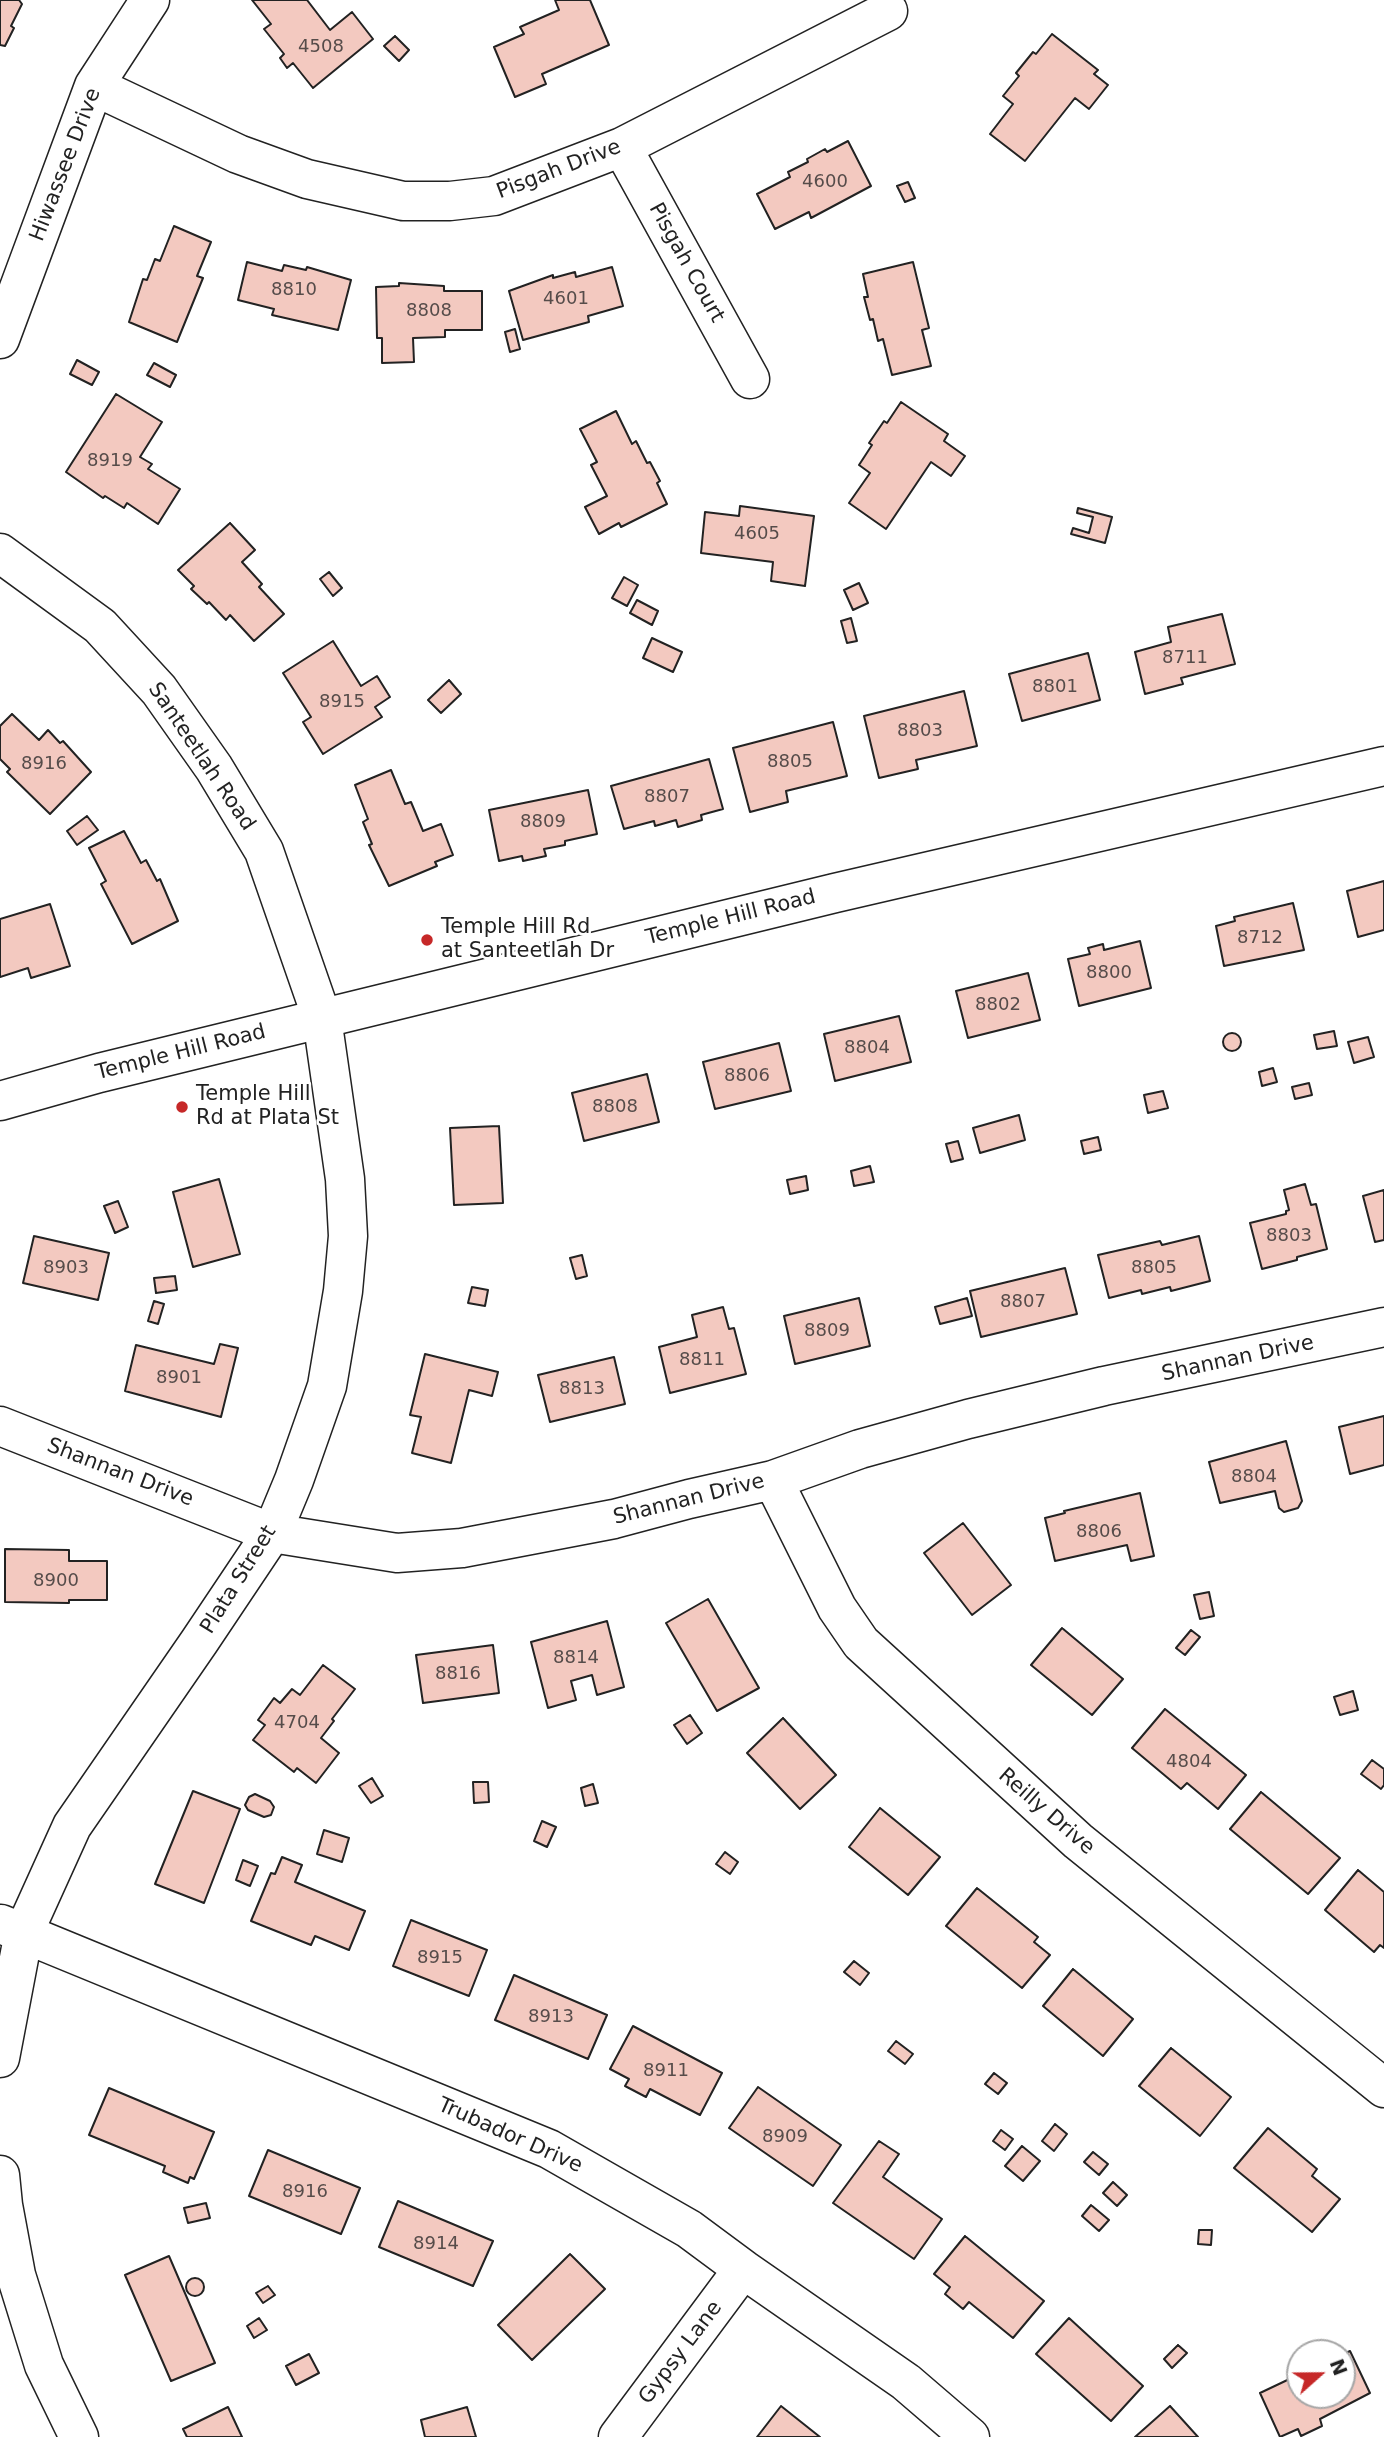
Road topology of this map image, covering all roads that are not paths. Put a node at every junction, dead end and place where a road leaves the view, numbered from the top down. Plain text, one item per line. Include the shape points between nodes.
1 (150, 0) edge
2 (888, 11) dead end
3 (94, 86) junction
4 (622, 147) junction
5 (0, 339) edge
6 (750, 379) dead end
7 (0, 553) edge
8 (1384, 766) edge
9 (322, 1018) junction
10 (0, 1101) edge
11 (1384, 1327) edge
12 (0, 1426) edge
13 (773, 1480) junction
14 (272, 1533) junction
15 (12, 1928) edge
16 (0, 2058) edge
17 (1384, 2088) edge
18 (0, 2175) edge
19 (743, 2269) junction
20 (79, 2437) edge
21 (618, 2437) edge
22 (970, 2437) edge

1 - 3 street, Hiwassee Drive
2 - 4 street, Pisgah Drive
3 - 4 street, Pisgah Drive via 249,158 307,179 403,201 494,196
3 - 5 street, Hiwassee Drive
4 - 6 street, Pisgah Court
7 - 9 street, Santeetlah Road via 100,626 159,690 206,757 264,851
8 - 9 street, Temple Hill Road
9 - 10 street, Temple Hill Road
9 - 14 street, Plata Street via 345,1179 348,1236 343,1291 327,1386
11 - 13 street, Shannan Drive via 968,1419 860,1449
12 - 14 street, Shannan Drive
13 - 14 street, Shannan Drive via 614,1519 462,1548 397,1553
13 - 17 street, Reilly Drive via 837,1608 861,1643 1078,1841
14 - 15 street, Plata Street via 72,1826
15 - 16 street, Plata Street
15 - 19 street, Trubador Drive via 549,2149 690,2228
18 - 20 street via 16,2275 44,2365
19 - 21 street, Gypsy Lane
19 - 22 street, Trubador Drive via 906,2382

